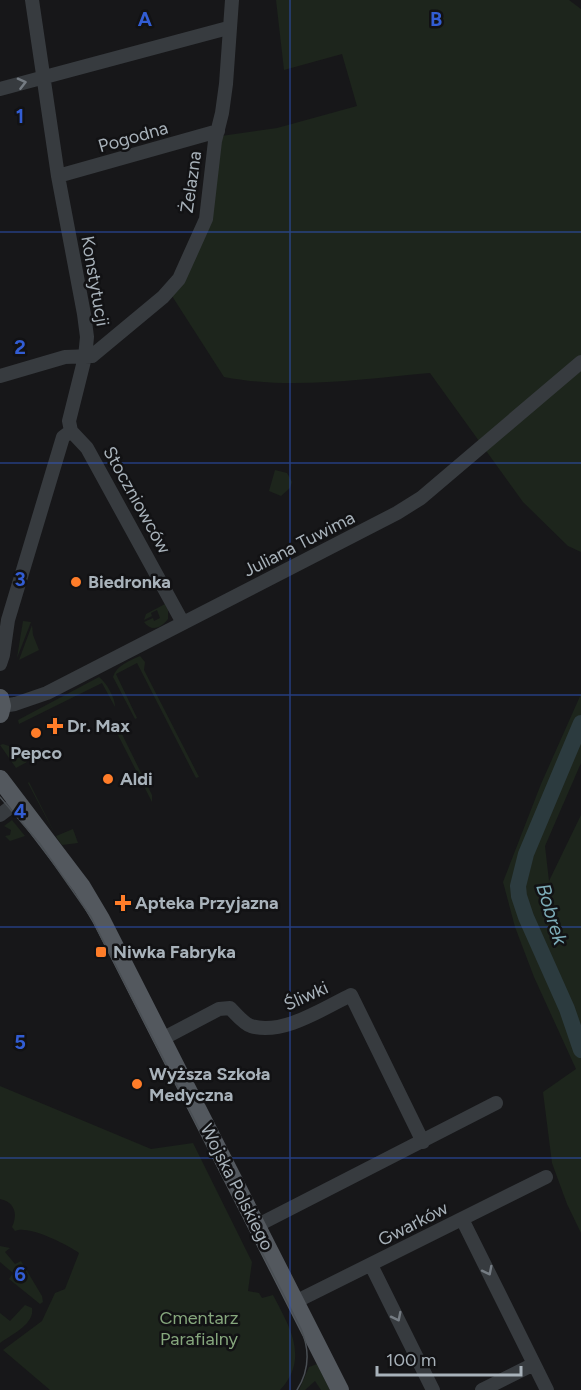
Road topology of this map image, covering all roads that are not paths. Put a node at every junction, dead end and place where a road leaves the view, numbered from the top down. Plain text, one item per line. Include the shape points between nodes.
1 (32, 0) edge
2 (232, 0) edge
3 (228, 28) junction
4 (44, 78) junction
5 (0, 89) edge
6 (218, 131) junction
7 (58, 176) junction
8 (85, 357) junction
9 (581, 362) edge
10 (0, 376) edge
11 (71, 431) junction
12 (183, 623) junction
13 (0, 664) edge
14 (0, 706) edge
15 (0, 779) edge
16 (18, 802) junction
17 (0, 815) edge
18 (162, 1039) junction
19 (496, 1103) dead end
20 (423, 1142) junction
21 (546, 1177) dead end
22 (462, 1219) junction
23 (256, 1226) junction
24 (371, 1265) junction
25 (296, 1302) junction
26 (534, 1364) junction
27 (340, 1390) edge
28 (433, 1390) edge
29 (482, 1390) edge
30 (547, 1390) edge

1 - 4 street, Konstytucji
2 - 3 street, Żelazna
3 - 4 street
3 - 6 street, Żelazna via 226,84
5 -> 4 street
4 - 7 street, Konstytucji
6 - 7 street, Pogodna
6 - 8 street, Żelazna via 206,219 178,279 107,346 92,357
7 - 8 street, Konstytucji via 84,314
8 - 10 street via 66,357
8 - 11 street, Konstytucji via 69,421
9 - 12 street, Juliana Tuwima via 421,498
11 - 12 street, Stoczniowców via 87,448
11 - 13 street, Konstytucji via 63,437 8,620
12 - 14 street, Juliana Tuwima via 46,693
15 - 16 main road, Wojska Polskiego
16 - 17 street
16 - 18 main road, Wojska Polskiego via 95,907
18 - 20 street, Śliwki via 219,1009 230,1008 250,1026 276,1028 351,995
18 - 23 main road, Wojska Polskiego
19 - 20 street
20 - 23 street
21 - 22 street, Gwarków
22 - 24 street, Gwarków
22 -> 26 street
23 - 25 main road, Wojska Polskiego
24 - 25 street, Gwarków
24 -> 28 street
25 - 27 main road, Wojska Polskiego
26 - 29 street
26 - 30 street

